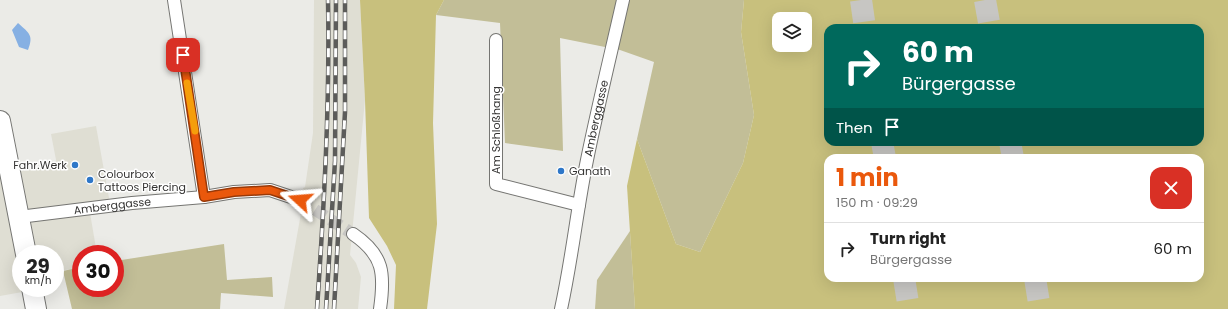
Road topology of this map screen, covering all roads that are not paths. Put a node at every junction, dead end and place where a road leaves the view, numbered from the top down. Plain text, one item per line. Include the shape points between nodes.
1 (174, 0) edge
2 (624, 0) edge
3 (496, 40) dead end
4 (0, 121) edge
5 (204, 197) junction
6 (300, 200) tunnel mouth
7 (578, 205) junction
8 (19, 217) junction
9 (353, 234) tunnel mouth
10 (24, 245) edge
11 (34, 297) edge
12 (36, 309) edge
13 (380, 309) edge
14 (561, 309) edge

1 - 5 street
2 - 7 street, Amberggasse
3 - 7 street, Am Schloßhang via 496,184
4 - 8 main road
5 - 6 street, Amberggasse via 270,190
5 - 8 street, Amberggasse
7 - 14 street, Amberggasse via 571,261
8 - 10 main road
9 - 13 street via 369,246 381,265 383,287
11 - 12 main road

